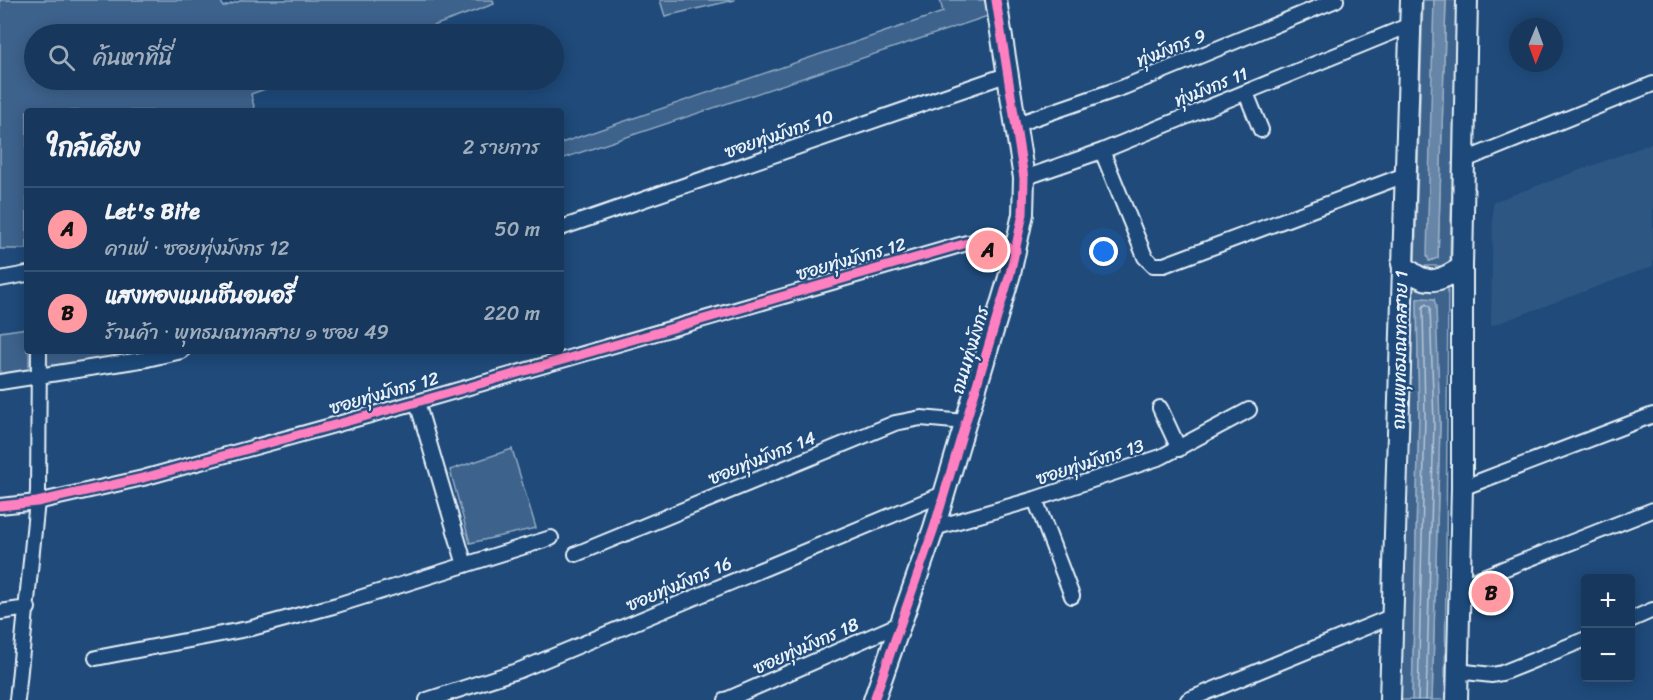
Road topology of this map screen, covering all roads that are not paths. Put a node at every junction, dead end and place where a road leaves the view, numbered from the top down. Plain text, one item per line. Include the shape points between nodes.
1 (996, 0) edge
2 (1336, 0) edge
3 (1411, 0) edge
4 (1467, 0) edge
5 (1410, 25) junction
6 (1009, 74) junction
7 (1653, 84) edge
8 (1246, 93) junction
9 (1017, 124) junction
10 (1261, 130) dead end
11 (1102, 151) junction
12 (1465, 160) junction
13 (1405, 175) junction
14 (1024, 178) junction
15 (564, 227) edge
16 (1016, 251) junction
17 (1402, 264) junction
18 (1462, 267) junction
19 (24, 275) edge
20 (0, 279) edge
21 (39, 354) edge
22 (164, 354) edge
23 (38, 376) junction
24 (0, 382) edge
25 (417, 402) junction
26 (1160, 408) dead end
27 (1249, 410) dead end
28 (1653, 415) edge
29 (965, 422) junction
30 (1179, 449) junction
31 (1462, 488) junction
32 (943, 494) junction
33 (1035, 499) junction
34 (37, 502) junction
35 (0, 506) edge
36 (1653, 510) edge
37 (934, 528) junction
38 (551, 538) dead end
39 (576, 554) dead end
40 (465, 565) junction
41 (1460, 586) junction
42 (1072, 596) dead end
43 (28, 608) junction
44 (1653, 610) edge
45 (0, 612) edge
46 (1393, 616) junction
47 (1635, 618) edge
48 (900, 624) junction
49 (1581, 641) edge
50 (96, 658) dead end
51 (1457, 671) junction
52 (17, 700) edge
53 (427, 700) edge
54 (726, 700) edge
55 (874, 700) edge
56 (1188, 700) edge
57 (1390, 700) edge
58 (1457, 700) edge

1 - 6 main road, ถนนทุ่งมังกร
2 - 9 street, ทุ่งมังกร 9 via 1124,87
3 - 5 main road, ถนนพุทธมณฑลสาย 1
4 - 12 main road
5 - 8 street, ทุ่งมังกร 11
5 - 13 main road, ถนนพุทธมณฑลสาย 1
6 - 9 main road, ถนนทุ่งมังกร
6 - 15 street, ซอยทุ่งมังกร 10
7 - 12 street
8 - 10 street
8 - 11 street, ทุ่งมังกร 11
9 - 14 main road, ถนนทุ่งมังกร
11 - 13 street via 1145,257 1153,265 1164,265
11 - 14 street, ทุ่งมังกร 11
12 - 18 main road
13 - 17 main road, ถนนพุทธมณฑลสาย 1
14 - 16 main road, ถนนทุ่งมังกร
16 - 25 street, ซอยทุ่งมังกร 12 via 1000,242 967,243
16 - 29 main road, ถนนทุ่งมังกร
17 - 18 main road via 1418,278 1427,280 1439,280
17 - 46 main road, ถนนพุทธมณฑลสาย 1
18 - 31 main road
19 - 20 street
21 - 23 street
22 - 23 street
23 - 24 street
23 - 34 street
25 - 34 street, ซอยทุ่งมังกร 12 via 143,478
25 - 40 street
26 - 30 street
27 - 30 street, ซอยทุ่งมังกร 13
28 - 31 street
29 - 32 main road, ถนนทุ่งมังกร
29 - 39 street, ซอยทุ่งมังกร 14 via 921,418 895,423
30 - 33 street, ซอยทุ่งมังกร 13
31 - 41 main road
32 - 37 main road, ถนนทุ่งมังกร
32 - 53 street, ซอยทุ่งมังกร 16 via 520,670
33 - 37 street, ซอยทุ่งมังกร 13
33 - 42 street
34 - 35 street, ซอยทุ่งมังกร 12
34 - 43 street
36 - 41 street
37 - 48 main road, ถนนทุ่งมังกร
38 - 40 street
40 - 50 street via 337,606 252,628
41 - 51 main road
43 - 45 street
43 - 52 street
44 - 47 street
46 - 56 street
46 - 57 main road, ถนนพุทธมณฑลสาย 1
48 - 54 street, ซอยทุ่งมังกร 18
48 - 55 main road, ถนนทุ่งมังกร
49 - 51 street via 1502,673
51 - 58 main road

